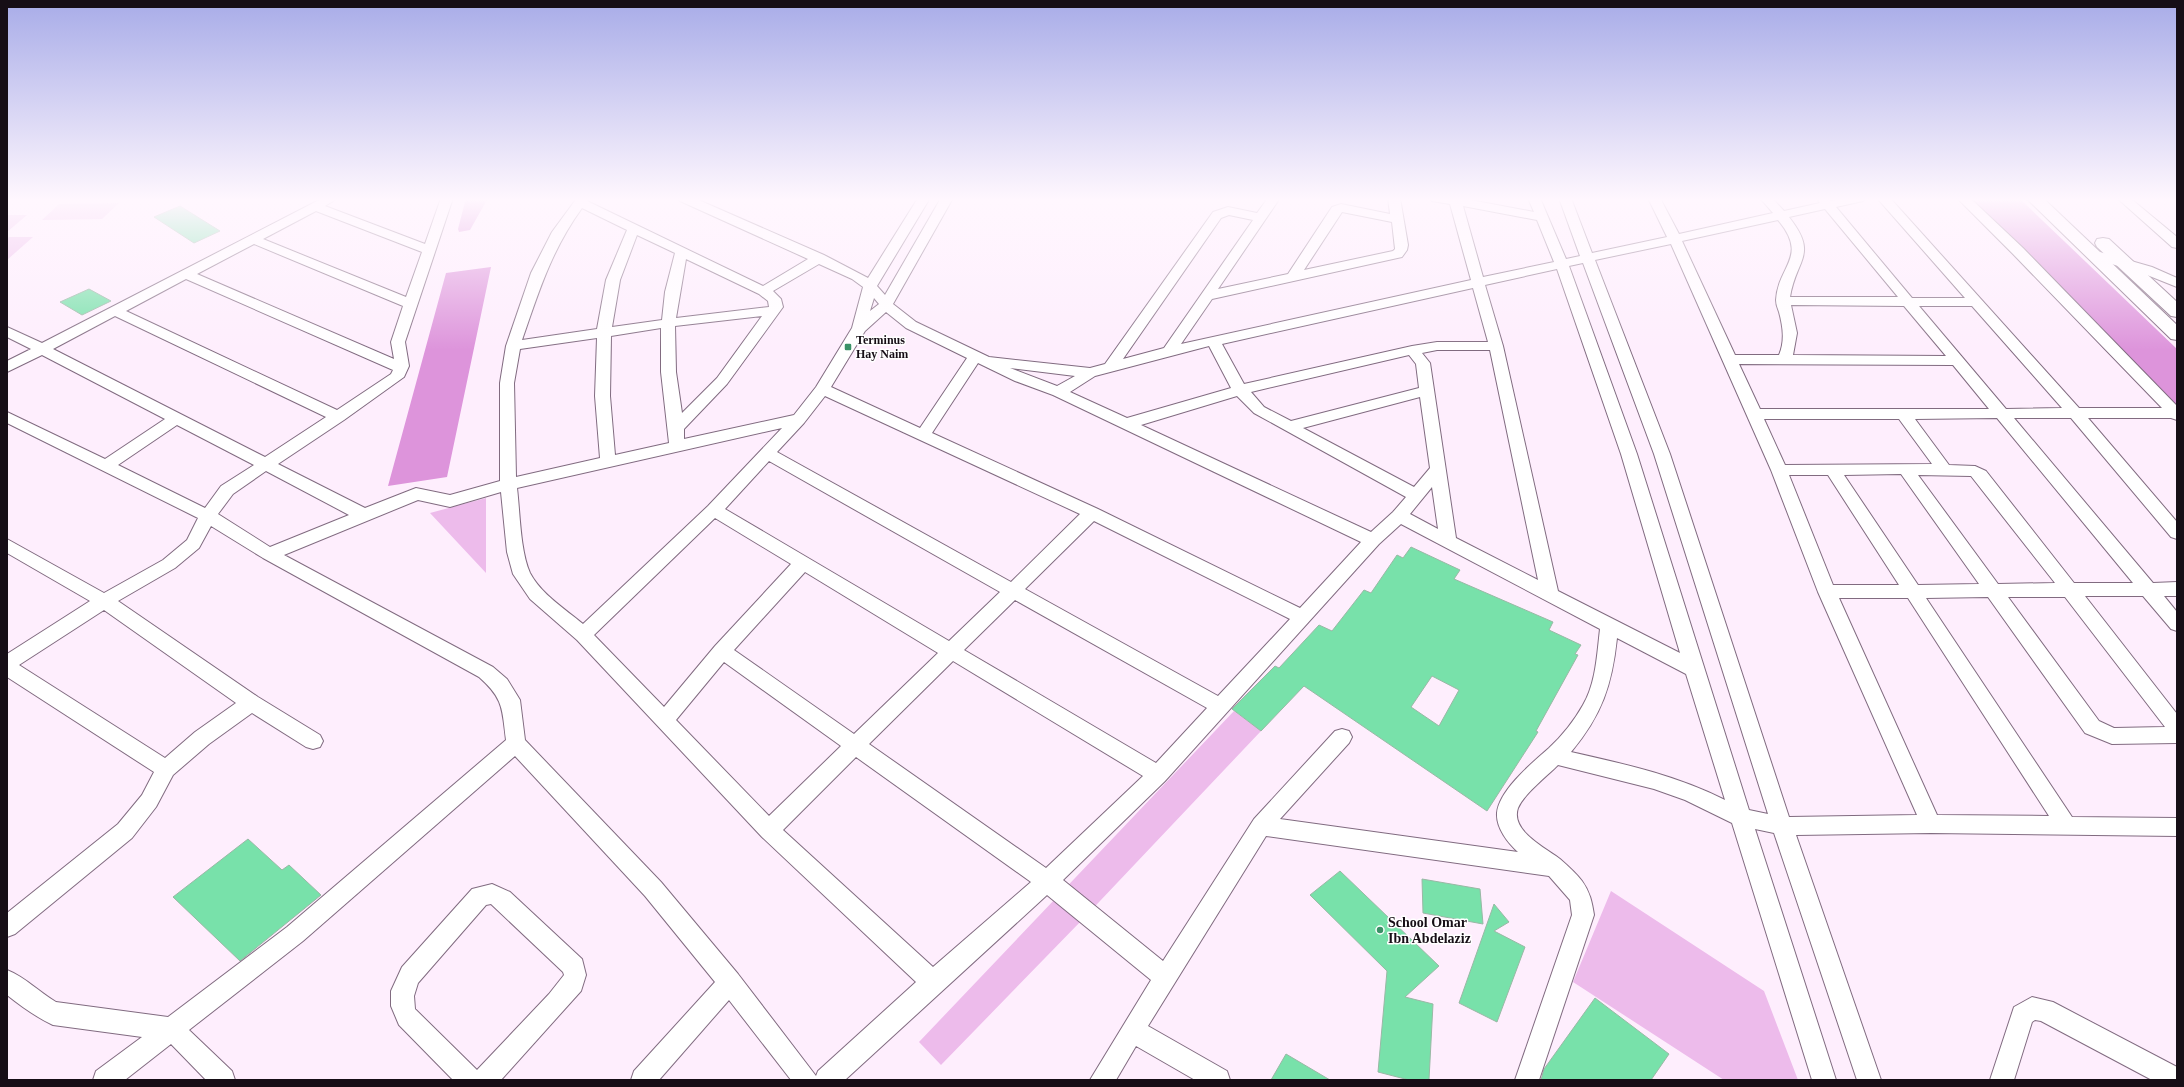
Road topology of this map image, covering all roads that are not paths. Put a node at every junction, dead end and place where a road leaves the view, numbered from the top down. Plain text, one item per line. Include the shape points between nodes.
1 (235, 249) edge
2 (277, 249) edge
3 (426, 249) edge
4 (550, 249) edge
5 (625, 249) edge
6 (677, 249) edge
7 (798, 249) edge
8 (893, 249) edge
9 (918, 249) edge
10 (1193, 249) edge
11 (1240, 249) edge
12 (1312, 249) edge
13 (1401, 249) edge
14 (1469, 249) edge
15 (1556, 249) edge
16 (1585, 249) edge
17 (1631, 249) edge
18 (1679, 249) edge
19 (1797, 249) edge
20 (1866, 249) edge
21 (1927, 249) edge
22 (2016, 249) edge
23 (2087, 249) edge
24 (2110, 249) edge
25 (429, 250) joint
26 (682, 251) junction
27 (2093, 254) junction
28 (819, 258) junction
29 (1589, 258) junction
30 (2123, 261) junction
31 (1562, 264) junction
32 (186, 274) junction
33 (1293, 278) junction
34 (1479, 283) junction
35 (2177, 283) edge
36 (870, 286) junction
37 (764, 291) junction
38 (1206, 296) junction
39 (1783, 302) junction
40 (1911, 302) junction
41 (1974, 302) junction
42 (411, 304) junction
43 (886, 305) junction
44 (115, 311) junction
45 (773, 311) junction
46 (2177, 312) edge
47 (669, 323) junction
48 (859, 328) junction
49 (7, 331) edge
50 (604, 332) junction
51 (2177, 335) edge
52 (1213, 341) junction
53 (513, 346) junction
54 (1496, 346) junction
55 (40, 350) junction
56 (1412, 350) junction
57 (1169, 351) junction
58 (981, 358) junction
59 (1730, 359) junction
60 (1784, 360) junction
61 (1960, 361) junction
62 (1111, 366) junction
63 (7, 367) edge
64 (401, 368) junction
65 (1090, 373) junction
66 (822, 389) junction
67 (1240, 390) junction
68 (1427, 391) junction
69 (1058, 392) junction
70 (2003, 413) junction
71 (2075, 413) junction
72 (1754, 414) junction
73 (1904, 414) junction
74 (2176, 414) edge
75 (7, 417) edge
76 (339, 417) junction
77 (799, 419) junction
78 (176, 420) junction
79 (1126, 424) junction
80 (1290, 426) junction
81 (676, 428) junction
82 (923, 435) junction
83 (677, 446) junction
84 (768, 454) junction
85 (608, 462) junction
86 (107, 465) junction
87 (265, 465) junction
88 (1438, 469) junction
89 (1905, 469) junction
90 (1944, 469) junction
91 (1779, 470) junction
92 (1833, 470) junction
93 (508, 484) junction
94 (1416, 495) junction
95 (714, 510) junction
96 (1092, 514) junction
97 (364, 515) junction
98 (208, 516) junction
99 (1399, 516) junction
100 (2177, 533) edge
101 (1373, 540) junction
102 (1448, 543) junction
103 (7, 545) edge
104 (269, 554) junction
105 (802, 564) junction
106 (2177, 589) edge
107 (2068, 590) junction
108 (2149, 590) junction
109 (1014, 591) junction
110 (1914, 591) junction
111 (1993, 591) junction
112 (1827, 592) junction
113 (1550, 594) junction
114 (104, 601) junction
115 (1301, 617) junction
116 (1610, 624) junction
117 (2177, 624) edge
118 (583, 634) junction
119 (722, 651) junction
120 (951, 653) junction
121 (7, 663) edge
122 (7, 667) edge
123 (1694, 669) junction
124 (251, 703) junction
125 (1221, 707) junction
126 (664, 720) junction
127 (2177, 728) edge
128 (2177, 736) edge
129 (1342, 737) dead end
130 (313, 741) dead end
131 (516, 743) junction
132 (857, 746) junction
133 (1554, 756) junction
134 (166, 769) junction
135 (1158, 774) junction
136 (1740, 817) junction
137 (1931, 824) junction
138 (2066, 825) junction
139 (1261, 826) junction
140 (1782, 826) junction
141 (2177, 827) edge
142 (769, 830) junction
143 (1554, 867) junction
144 (1047, 881) junction
145 (7, 927) edge
146 (1165, 977) junction
147 (7, 981) edge
148 (730, 982) junction
149 (933, 982) junction
150 (172, 1029) junction
151 (1132, 1030) junction
152 (105, 1080) edge
153 (223, 1080) edge
154 (470, 1080) edge
155 (485, 1080) edge
156 (643, 1080) edge
157 (806, 1080) edge
158 (827, 1080) edge
159 (1102, 1080) edge
160 (1218, 1080) edge
161 (1527, 1080) edge
162 (1824, 1080) edge
163 (1869, 1080) edge
164 (2002, 1080) edge
165 (2177, 1080) edge

1 - 32 street
2 - 42 street
3 - 25 street
4 - 53 street via 538,273
5 - 50 street via 611,287
6 - 26 street
7 - 28 street
8 - 36 street
9 - 43 street
10 - 62 street
11 - 38 street
12 - 33 street
13 - 33 street via 1397,254
14 - 34 street
15 - 31 street
16 - 29 street
17 - 29 street
18 - 59 street
19 - 39 street
20 - 40 street
21 - 41 street
22 - 74 street
23 - 27 highway
24 - 30 highway
25 - 42 street
26 - 37 street
26 - 47 street via 673,282
27 - 30 street
27 - 51 highway
28 - 36 street via 857,276
28 - 37 street
29 - 31 street
29 - 140 street via 1662,454
30 - 35 street
30 - 46 highway
31 - 34 street
31 - 123 street via 1629,454
32 - 44 street
32 - 64 street
33 - 38 street
34 - 52 street
34 - 54 street
36 - 43 street
36 - 48 street
37 - 45 street via 774,299 776,307
38 - 57 street
39 - 40 street
39 - 60 street via 1791,338
40 - 41 street
40 - 61 street
41 - 71 street
42 - 64 street via 398,342
43 - 48 street
43 - 58 street via 911,325
44 - 55 street
44 - 76 street
45 - 47 street
45 - 81 street via 722,381
47 - 50 street
47 - 81 street via 668,364
48 - 66 street
49 - 55 street
50 - 53 street
50 - 85 street via 601,382
52 - 57 street
52 - 67 street
53 - 93 street via 506,428
54 - 56 street via 1437,346
54 - 113 street
55 - 63 street
55 - 78 street
56 - 67 street
56 - 68 street via 1423,363
57 - 62 street
58 - 65 street
58 - 69 street via 1020,378
58 - 82 street
59 - 60 street
59 - 72 street
60 - 61 street
61 - 70 street
62 - 65 street
64 - 76 street via 401,372 391,383
65 - 69 street
66 - 77 street
66 - 82 street
67 - 79 street
67 - 80 street via 1259,410
68 - 80 street
68 - 88 street
69 - 79 street
70 - 71 street
70 - 73 street
70 - 108 street
71 - 74 street
71 - 100 street
72 - 73 street
72 - 91 street
73 - 90 street
75 - 86 street
76 - 87 street
77 - 83 street
77 - 84 street
78 - 86 street
78 - 87 street
79 - 101 street
80 - 94 street
81 - 83 street
82 - 96 street
83 - 85 street
84 - 95 street
84 - 109 street
85 - 93 street
86 - 98 street
87 - 97 street
87 - 98 street via 227,490
88 - 94 street
88 - 102 street
89 - 90 street
89 - 92 street
89 - 111 street
90 - 107 street via 1972,470 1980,475
91 - 92 street
91 - 112 street
92 - 110 street
93 - 97 street via 450,501 442,501 434,495 425,493 416,494
93 - 118 street via 516,552 522,574 536,594
94 - 99 street
95 - 105 street
95 - 118 street
96 - 109 street
96 - 115 street
97 - 104 street
98 - 104 street
98 - 114 street via 194,544 169,564
99 - 101 street
99 - 102 street
101 - 115 street
102 - 113 street
103 - 114 street
104 - 131 street via 486,672 500,684 510,700
105 - 119 street
105 - 120 street
106 - 108 street
107 - 108 street
107 - 111 street
107 - 127 street
108 - 117 street
109 - 120 street
109 - 125 street
110 - 111 street
110 - 112 street
110 - 138 street
111 - 128 street via 2092,726 2112,736
112 - 137 street
113 - 116 street
114 - 121 street
114 - 124 street
115 - 125 street
116 - 123 street
116 - 133 street via 1605,667 1599,691 1588,714
118 - 126 street
119 - 126 street
119 - 132 street
120 - 132 street
120 - 135 street
122 - 134 street
123 - 136 street
124 - 130 street
124 - 134 street via 202,738
125 - 135 street
126 - 142 street
129 - 139 street
131 - 148 street via 653,889
131 - 150 street via 295,934
132 - 142 street
132 - 144 street
133 - 136 street via 1654,780 1692,793
133 - 143 street via 1518,793 1506,814 1508,826 1524,845
134 - 145 street via 149,801 125,831
135 - 144 street
136 - 140 street
136 - 162 street
137 - 138 street
137 - 140 street
138 - 141 street
139 - 143 street
139 - 146 street
140 - 163 street
142 - 149 street
143 - 161 street via 1571,884 1580,899 1583,915
144 - 146 street
144 - 149 street
146 - 151 street
147 - 150 street via 35,1003 53,1013
148 - 156 street
148 - 157 street
149 - 158 street
150 - 152 street
150 - 153 street
151 - 159 street
151 - 160 street
154 - 155 street via 407,1017 402,1008 401,998 410,975 480,896 492,894 502,899 574,967 575,975 573,982 558,1002
164 - 165 street via 2022,1015 2035,1007

